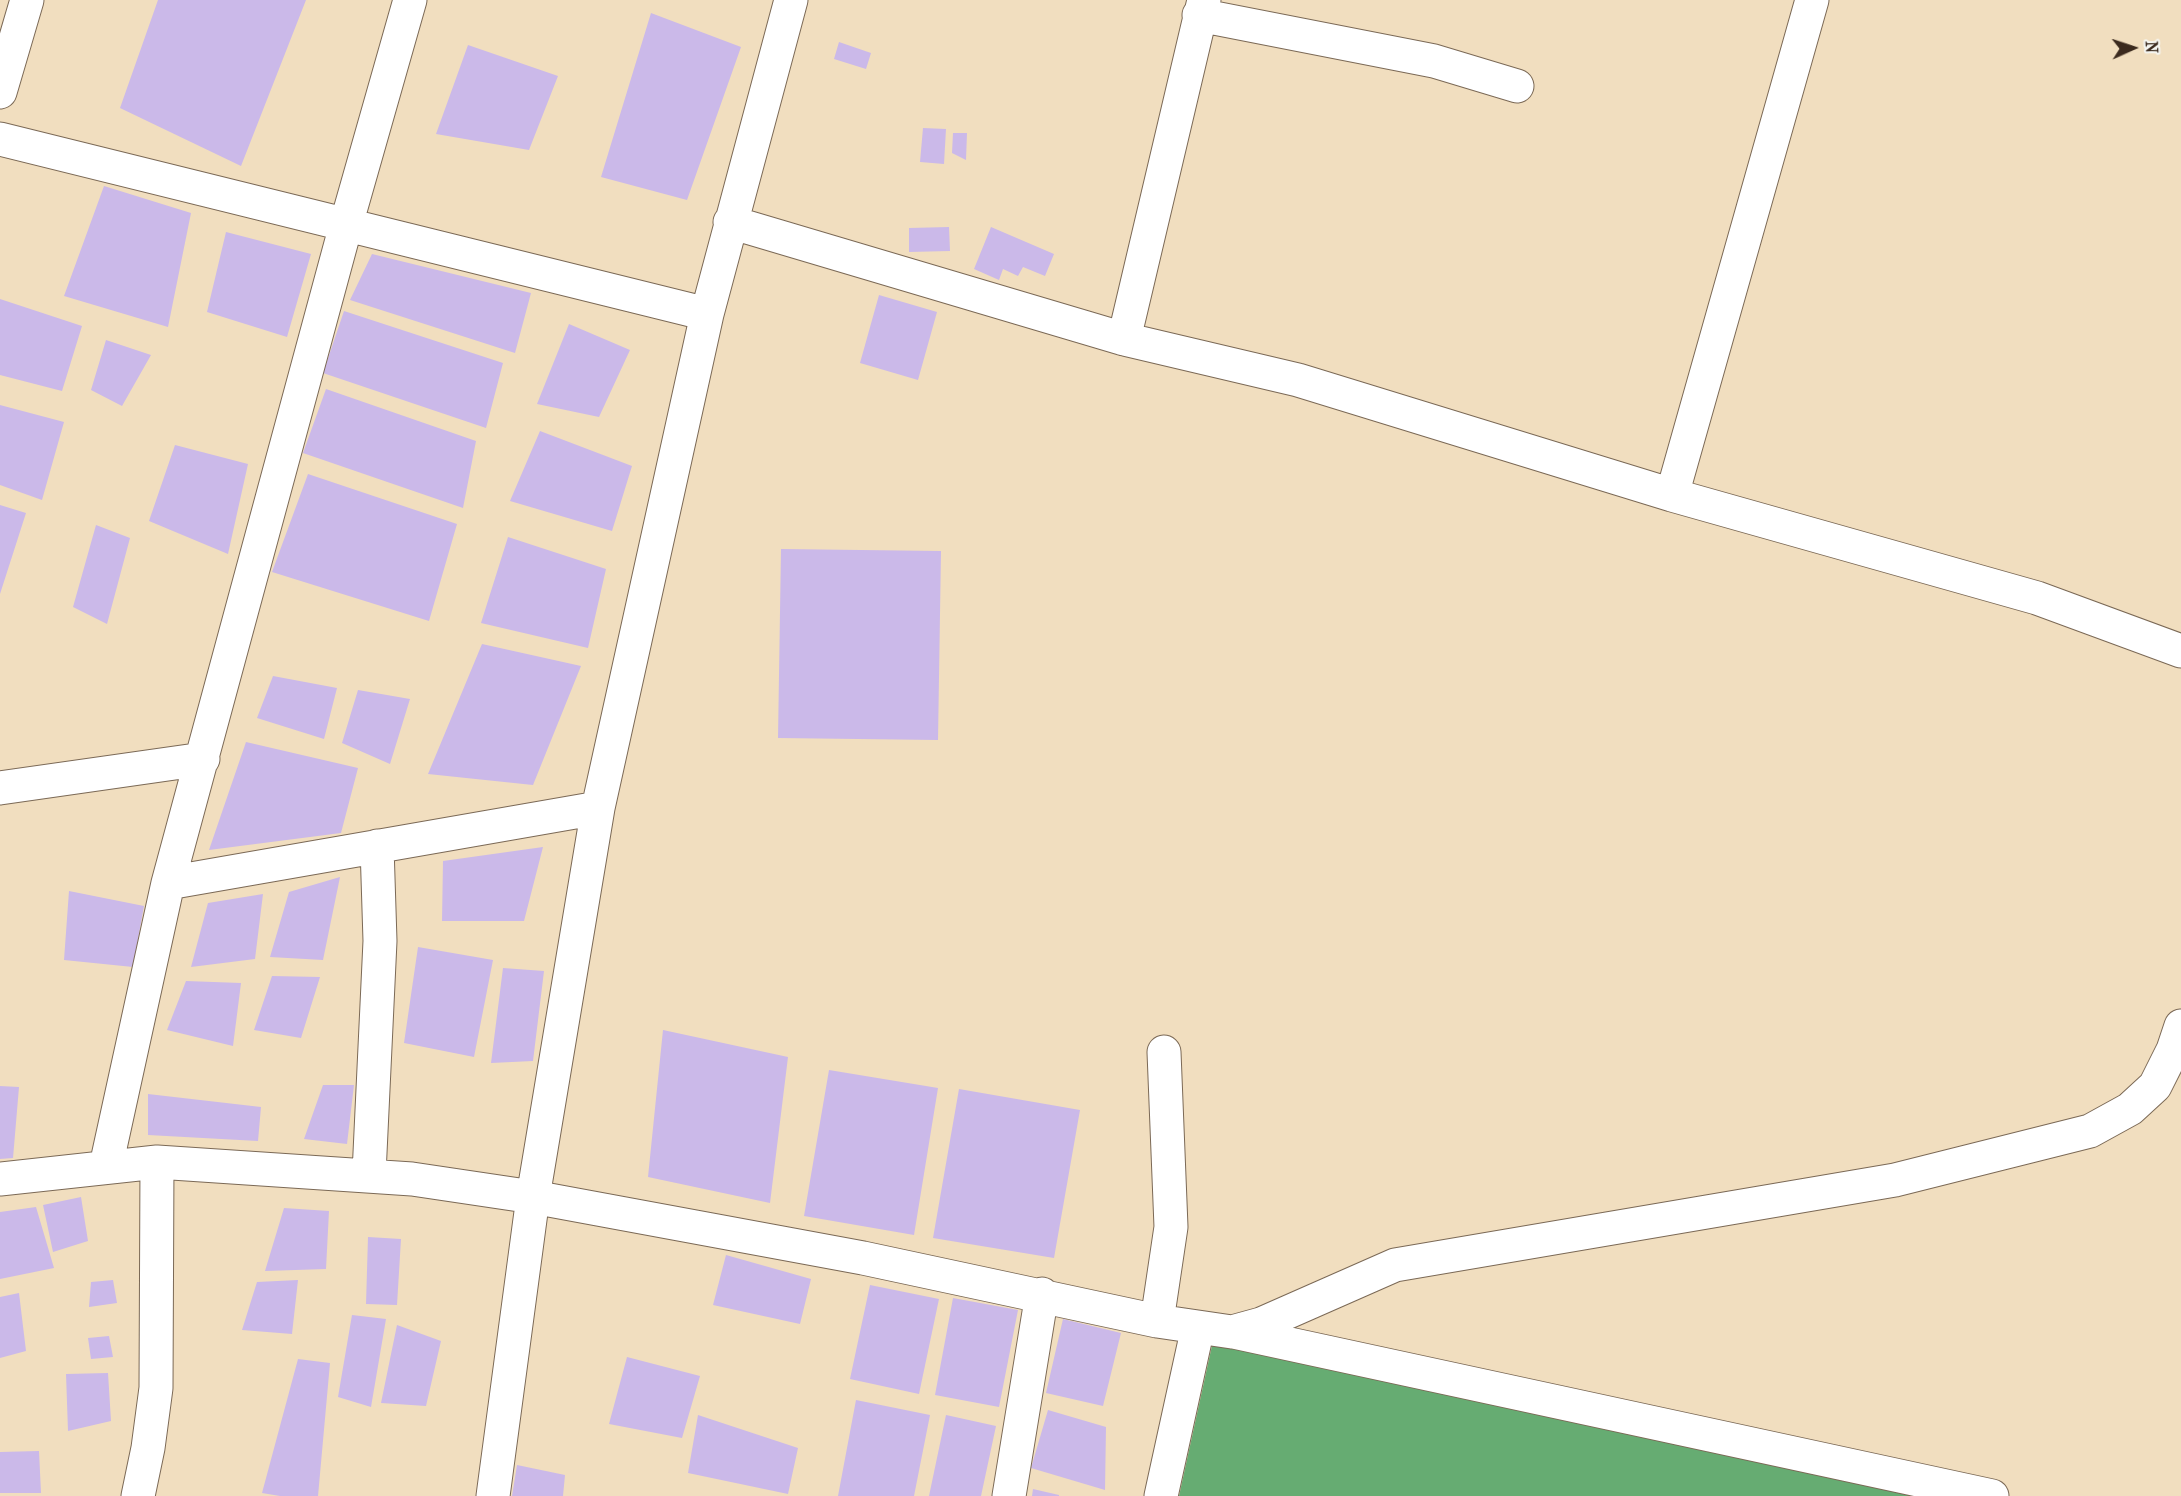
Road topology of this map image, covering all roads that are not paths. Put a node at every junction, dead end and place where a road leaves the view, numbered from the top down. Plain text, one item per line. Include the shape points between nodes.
1 (27, 0) edge
2 (410, 0) edge
3 (791, 0) edge
4 (1812, 0) edge
5 (1202, 7) edge
6 (1517, 86) dead end
7 (0, 92) edge
8 (0, 139) edge
9 (730, 222) junction
10 (346, 225) junction
11 (707, 314) junction
12 (1124, 339) junction
13 (1672, 495) junction
14 (2181, 651) edge
15 (203, 759) junction
16 (0, 788) edge
17 (598, 808) junction
18 (377, 846) junction
19 (168, 883) junction
20 (2181, 1026) edge
21 (1164, 1052) dead end
22 (157, 1162) junction
23 (106, 1166) junction
24 (369, 1174) junction
25 (0, 1179) edge
26 (532, 1197) junction
27 (1042, 1294) junction
28 (1157, 1321) junction
29 (1198, 1327) junction
30 (1232, 1332) junction
31 (138, 1496) edge
32 (493, 1496) edge
33 (1009, 1496) edge
34 (1161, 1496) edge
35 (1992, 1496) edge

1 - 7 street
2 - 10 street
3 - 9 street
4 - 13 street
5 - 6 street via 1434,61
5 - 12 street
8 - 10 street
9 - 11 street
9 - 12 street
10 - 11 street
10 - 15 street
11 - 17 street
12 - 13 street via 1298,380
13 - 14 street via 2037,598
15 - 16 street
15 - 19 street
17 - 18 street
17 - 26 street
18 - 19 street
18 - 24 street via 380,941
19 - 23 street
20 - 30 street via 2155,1086 2130,1109 2090,1131 1894,1180 1395,1265 1261,1324
21 - 28 street via 1171,1227
22 - 23 street
22 - 24 street
22 - 31 street via 156,1388
23 - 25 street
24 - 26 street
26 - 27 street
26 - 32 street
27 - 28 street
27 - 33 street
28 - 29 street
29 - 30 street
29 - 34 street
30 - 35 street

